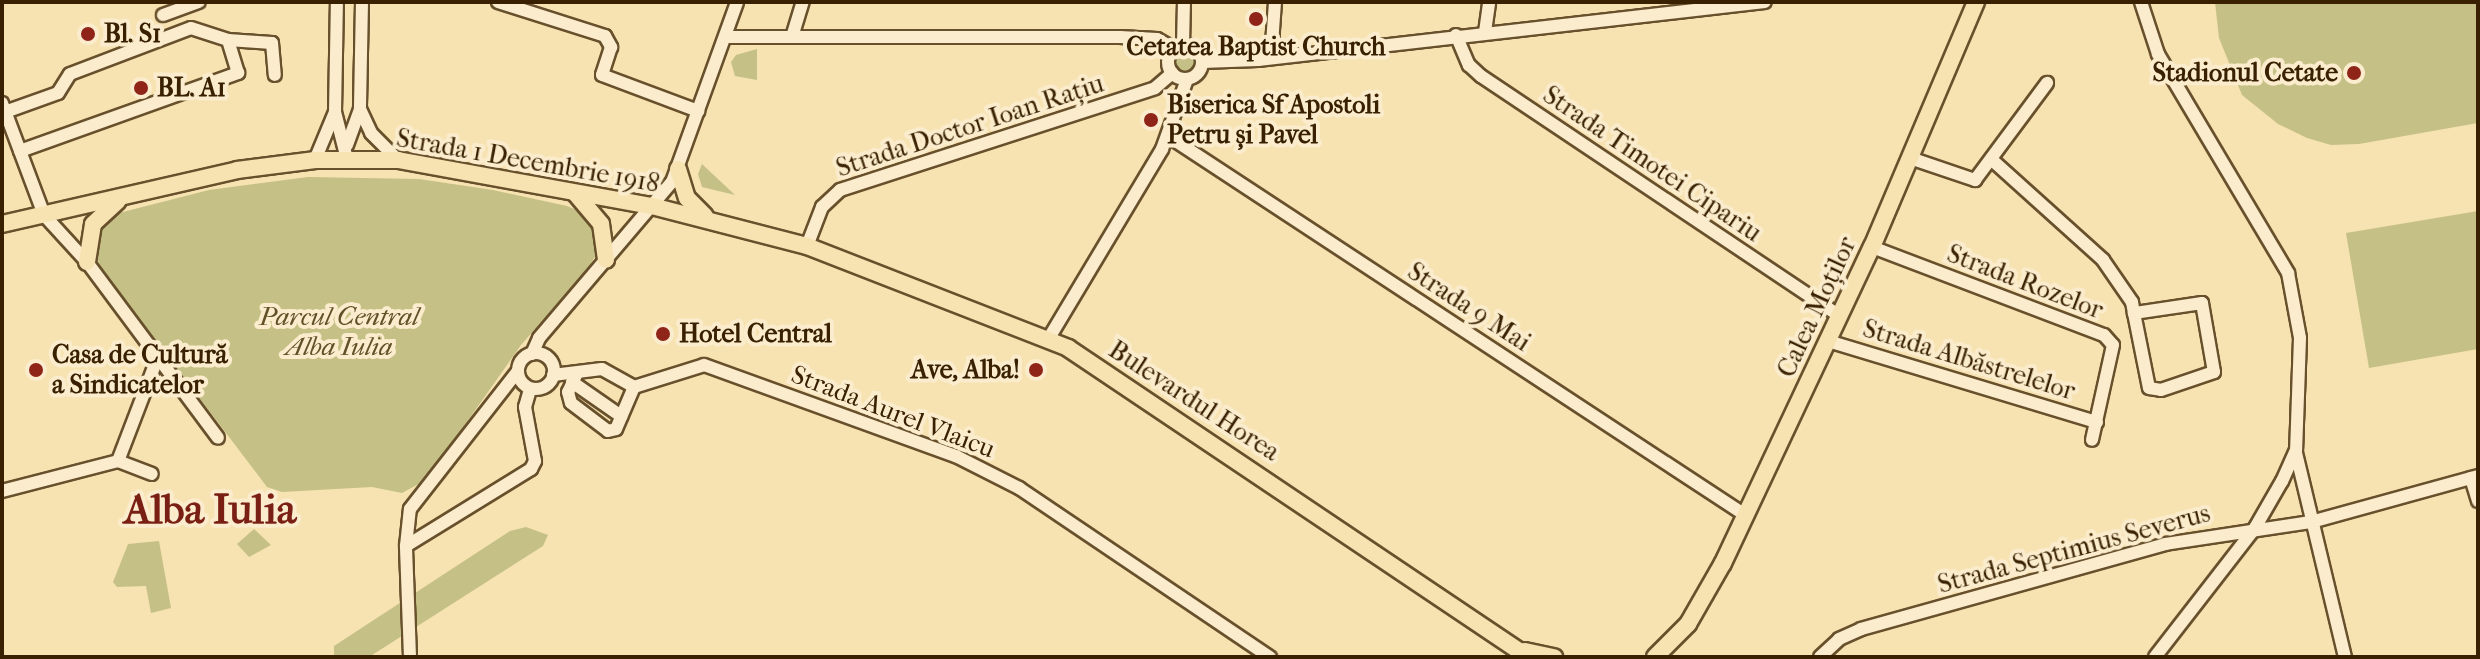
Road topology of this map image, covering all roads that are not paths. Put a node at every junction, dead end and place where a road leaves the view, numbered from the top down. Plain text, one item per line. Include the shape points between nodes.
1 (199, 2) edge
2 (337, 2) edge
3 (362, 2) edge
4 (498, 2) edge
5 (737, 2) edge
6 (803, 2) edge
7 (1184, 2) edge
8 (1275, 2) edge
9 (1489, 2) edge
10 (1765, 2) edge
11 (1976, 2) edge
12 (2141, 2) edge
13 (184, 7) junction
14 (163, 15) dead end
15 (191, 28) junction
16 (1485, 32) junction
17 (1456, 35) junction
18 (725, 37) junction
19 (792, 37) junction
20 (228, 40) junction
21 (1179, 47) junction
22 (1271, 58) junction
23 (1202, 62) junction
24 (1172, 73) junction
25 (275, 75) dead end
26 (1187, 79) junction
27 (2047, 83) dead end
28 (4, 108) edge
29 (360, 109) junction
30 (698, 111) junction
31 (335, 112) junction
32 (1168, 136) junction
33 (20, 151) junction
34 (347, 152) junction
35 (1910, 158) junction
36 (1991, 159) junction
37 (315, 160) junction
38 (398, 160) junction
39 (678, 169) junction
40 (576, 194) junction
41 (126, 195) junction
42 (652, 206) junction
43 (44, 215) junction
44 (709, 219) junction
45 (2, 224) edge
46 (807, 246) junction
47 (1872, 247) junction
48 (606, 260) junction
49 (87, 262) junction
50 (2134, 313) junction
51 (1840, 316) junction
52 (1049, 338) junction
53 (1828, 341) junction
54 (532, 354) junction
55 (158, 357) junction
56 (518, 371) junction
57 (553, 375) junction
58 (575, 377) junction
59 (634, 387) junction
60 (530, 389) junction
61 (621, 416) junction
62 (2097, 422) junction
63 (218, 438) dead end
64 (2092, 440) dead end
65 (2296, 450) junction
66 (124, 463) junction
67 (152, 474) dead end
68 (2474, 477) edge
69 (2, 491) edge
70 (2478, 501) edge
71 (1745, 515) junction
72 (2311, 522) junction
73 (2255, 528) junction
74 (406, 551) junction
75 (1688, 624) junction
76 (1526, 654) edge
77 (410, 657) edge
78 (1270, 657) edge
79 (1554, 657) edge
80 (1655, 657) edge
81 (1674, 657) edge
82 (1820, 657) edge
83 (2155, 657) edge
84 (2345, 657) edge

1 - 13 street
2 - 31 street
3 - 29 street
4 - 30 street via 605,36 611,47 602,75
5 - 18 street
6 - 19 street
7 - 21 street
8 - 22 street
9 - 16 street
10 - 16 street
11 - 35 main road, Calea Moților
12 - 65 street via 2158,54 2288,273 2300,338
13 - 14 street
13 - 15 street
15 - 20 street
15 - 28 street via 70,74 58,93
16 - 17 street
17 - 22 street
17 - 51 street, Strada Timotei Cipariu via 1469,65 1481,76
18 - 19 street
18 - 30 street
19 - 21 street via 1120,37 1157,39
20 - 25 street via 272,43
20 - 33 street via 238,73
21 - 23 street via 1194,47
21 - 24 street via 1168,63
22 - 23 street
23 - 26 street via 1196,75
24 - 26 street
24 - 46 street, Strada Doctor Ioan Rațiu via 1155,88 840,190 822,207
26 - 32 street
27 - 36 street
28 - 33 street
29 - 34 street
29 - 38 street via 371,133
30 - 39 street
31 - 34 street
31 - 37 street
32 - 52 street
32 - 71 street, Strada 9 Mai
33 - 43 street
34 - 37 main road, Strada 1 Decembrie 1918
34 - 38 main road, Strada 1 Decembrie 1918
35 - 36 street via 1973,181
35 - 47 main road, Calea Moților
36 - 50 street via 2103,260
37 - 41 main road, Strada 1 Decembrie 1918 via 237,170
38 - 40 main road, Strada 1 Decembrie 1918
39 - 42 street
39 - 44 main road via 687,198
40 - 42 main road, Strada 1 Decembrie 1918
40 - 48 main road via 601,224
41 - 43 main road, Strada 1 Decembrie 1918
41 - 49 main road via 93,224
42 - 44 main road, Strada 1 Decembrie 1918
42 - 48 street
43 - 45 main road, Strada 1 Decembrie 1918
43 - 49 street
44 - 46 main road, Strada 1 Decembrie 1918
46 - 52 main road, Bulevardul Horea
47 - 51 main road, Calea Moților
47 - 62 street, Strada Rozelor via 2104,335 2113,345
48 - 54 street via 539,338
49 - 55 street
50 - 50 street via 2149,388 2161,390 2214,372 2202,303
51 - 53 main road, Calea Moților
52 - 76 main road, Bulevardul Horea
53 - 62 street, Strada Albăstrelelor
53 - 71 main road, Calea Moților
54 - 56 street
54 - 57 street via 548,358
55 - 63 street
55 - 66 street
56 - 60 street
56 - 74 street via 409,515
57 - 58 street
57 - 60 street via 545,387
58 - 59 street via 602,369
58 - 61 street
58 - 61 street via 571,403 608,431 616,429
59 - 61 street
59 - 78 street, Strada Aurel Vlaicu via 704,365 956,456 1019,488
60 - 74 street via 526,417 531,469
62 - 64 street, Strada Rozelor
65 - 72 street
65 - 73 street
66 - 67 street
66 - 69 street
68 - 70 street
68 - 72 street, Strada Septimius Severus
71 - 75 main road, Calea Moților
72 - 73 street, Strada Septimius Severus
72 - 84 street
73 - 82 street, Strada Septimius Severus via 2165,544 1861,629
73 - 83 street
74 - 77 street
75 - 80 main road, Calea Moților
75 - 81 main road, Calea Moților
76 - 79 main road

